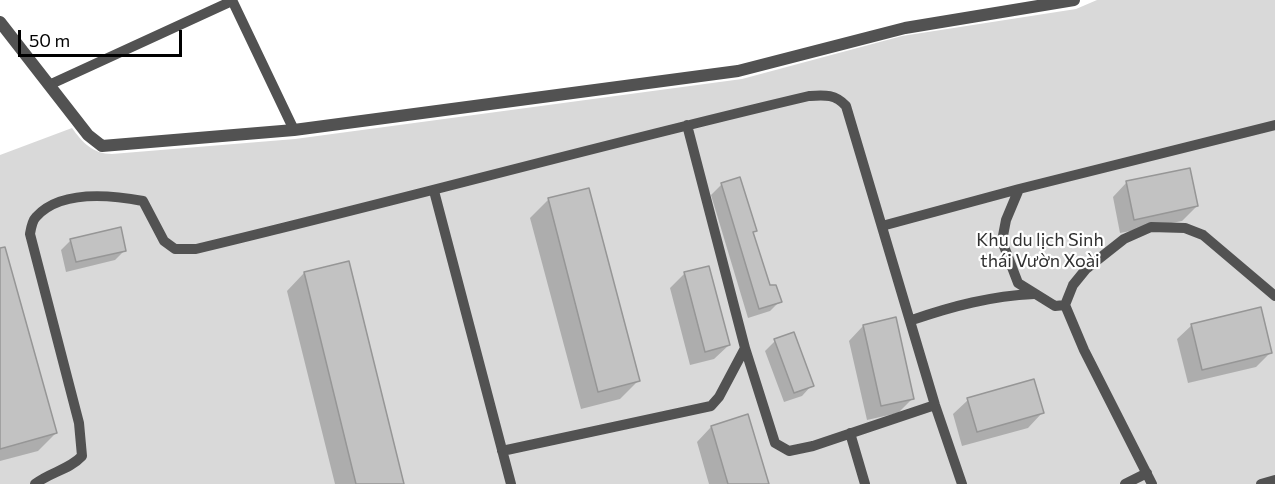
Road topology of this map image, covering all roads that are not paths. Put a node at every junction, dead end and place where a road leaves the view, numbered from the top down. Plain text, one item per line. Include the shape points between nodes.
1 (1074, 0) edge
2 (232, 1) edge
3 (0, 22) edge
4 (49, 85) junction
5 (687, 124) junction
6 (1275, 125) edge
7 (294, 130) junction
8 (1019, 189) junction
9 (434, 191) junction
10 (882, 226) junction
11 (1034, 294) junction
12 (1275, 296) edge
13 (1065, 305) junction
14 (912, 320) junction
15 (745, 348) junction
16 (935, 405) junction
17 (850, 433) junction
18 (502, 451) junction
19 (1150, 479) edge
20 (1275, 480) edge
21 (35, 484) edge
22 (511, 484) edge
23 (865, 484) edge
24 (962, 484) edge
25 (1125, 484) edge
26 (1261, 484) edge

1 - 7 street via 905,28 738,71
2 - 4 lane
2 - 7 lane
3 - 4 street
4 - 7 street via 88,135 102,146
5 - 9 lane
5 - 10 lane via 809,96 828,94 838,98 846,106
5 - 15 lane
6 - 8 lane
8 - 10 lane
8 - 11 lane via 1006,219 1002,241 1018,283
9 - 18 lane
9 - 21 lane via 196,249 175,249 164,241 143,201 120,196 56,201 34,218 30,234 79,423 82,456 73,466 48,474
10 - 14 lane
11 - 13 lane via 1055,306
11 - 14 lane via 950,306
12 - 13 lane via 1203,235 1185,228 1151,227 1124,239 1086,269 1073,285
13 - 19 lane
14 - 16 lane
15 - 17 lane via 775,443 789,452
15 - 18 lane via 711,406
16 - 17 lane
16 - 24 lane
17 - 23 lane
18 - 22 lane
19 - 25 lane
20 - 26 lane

